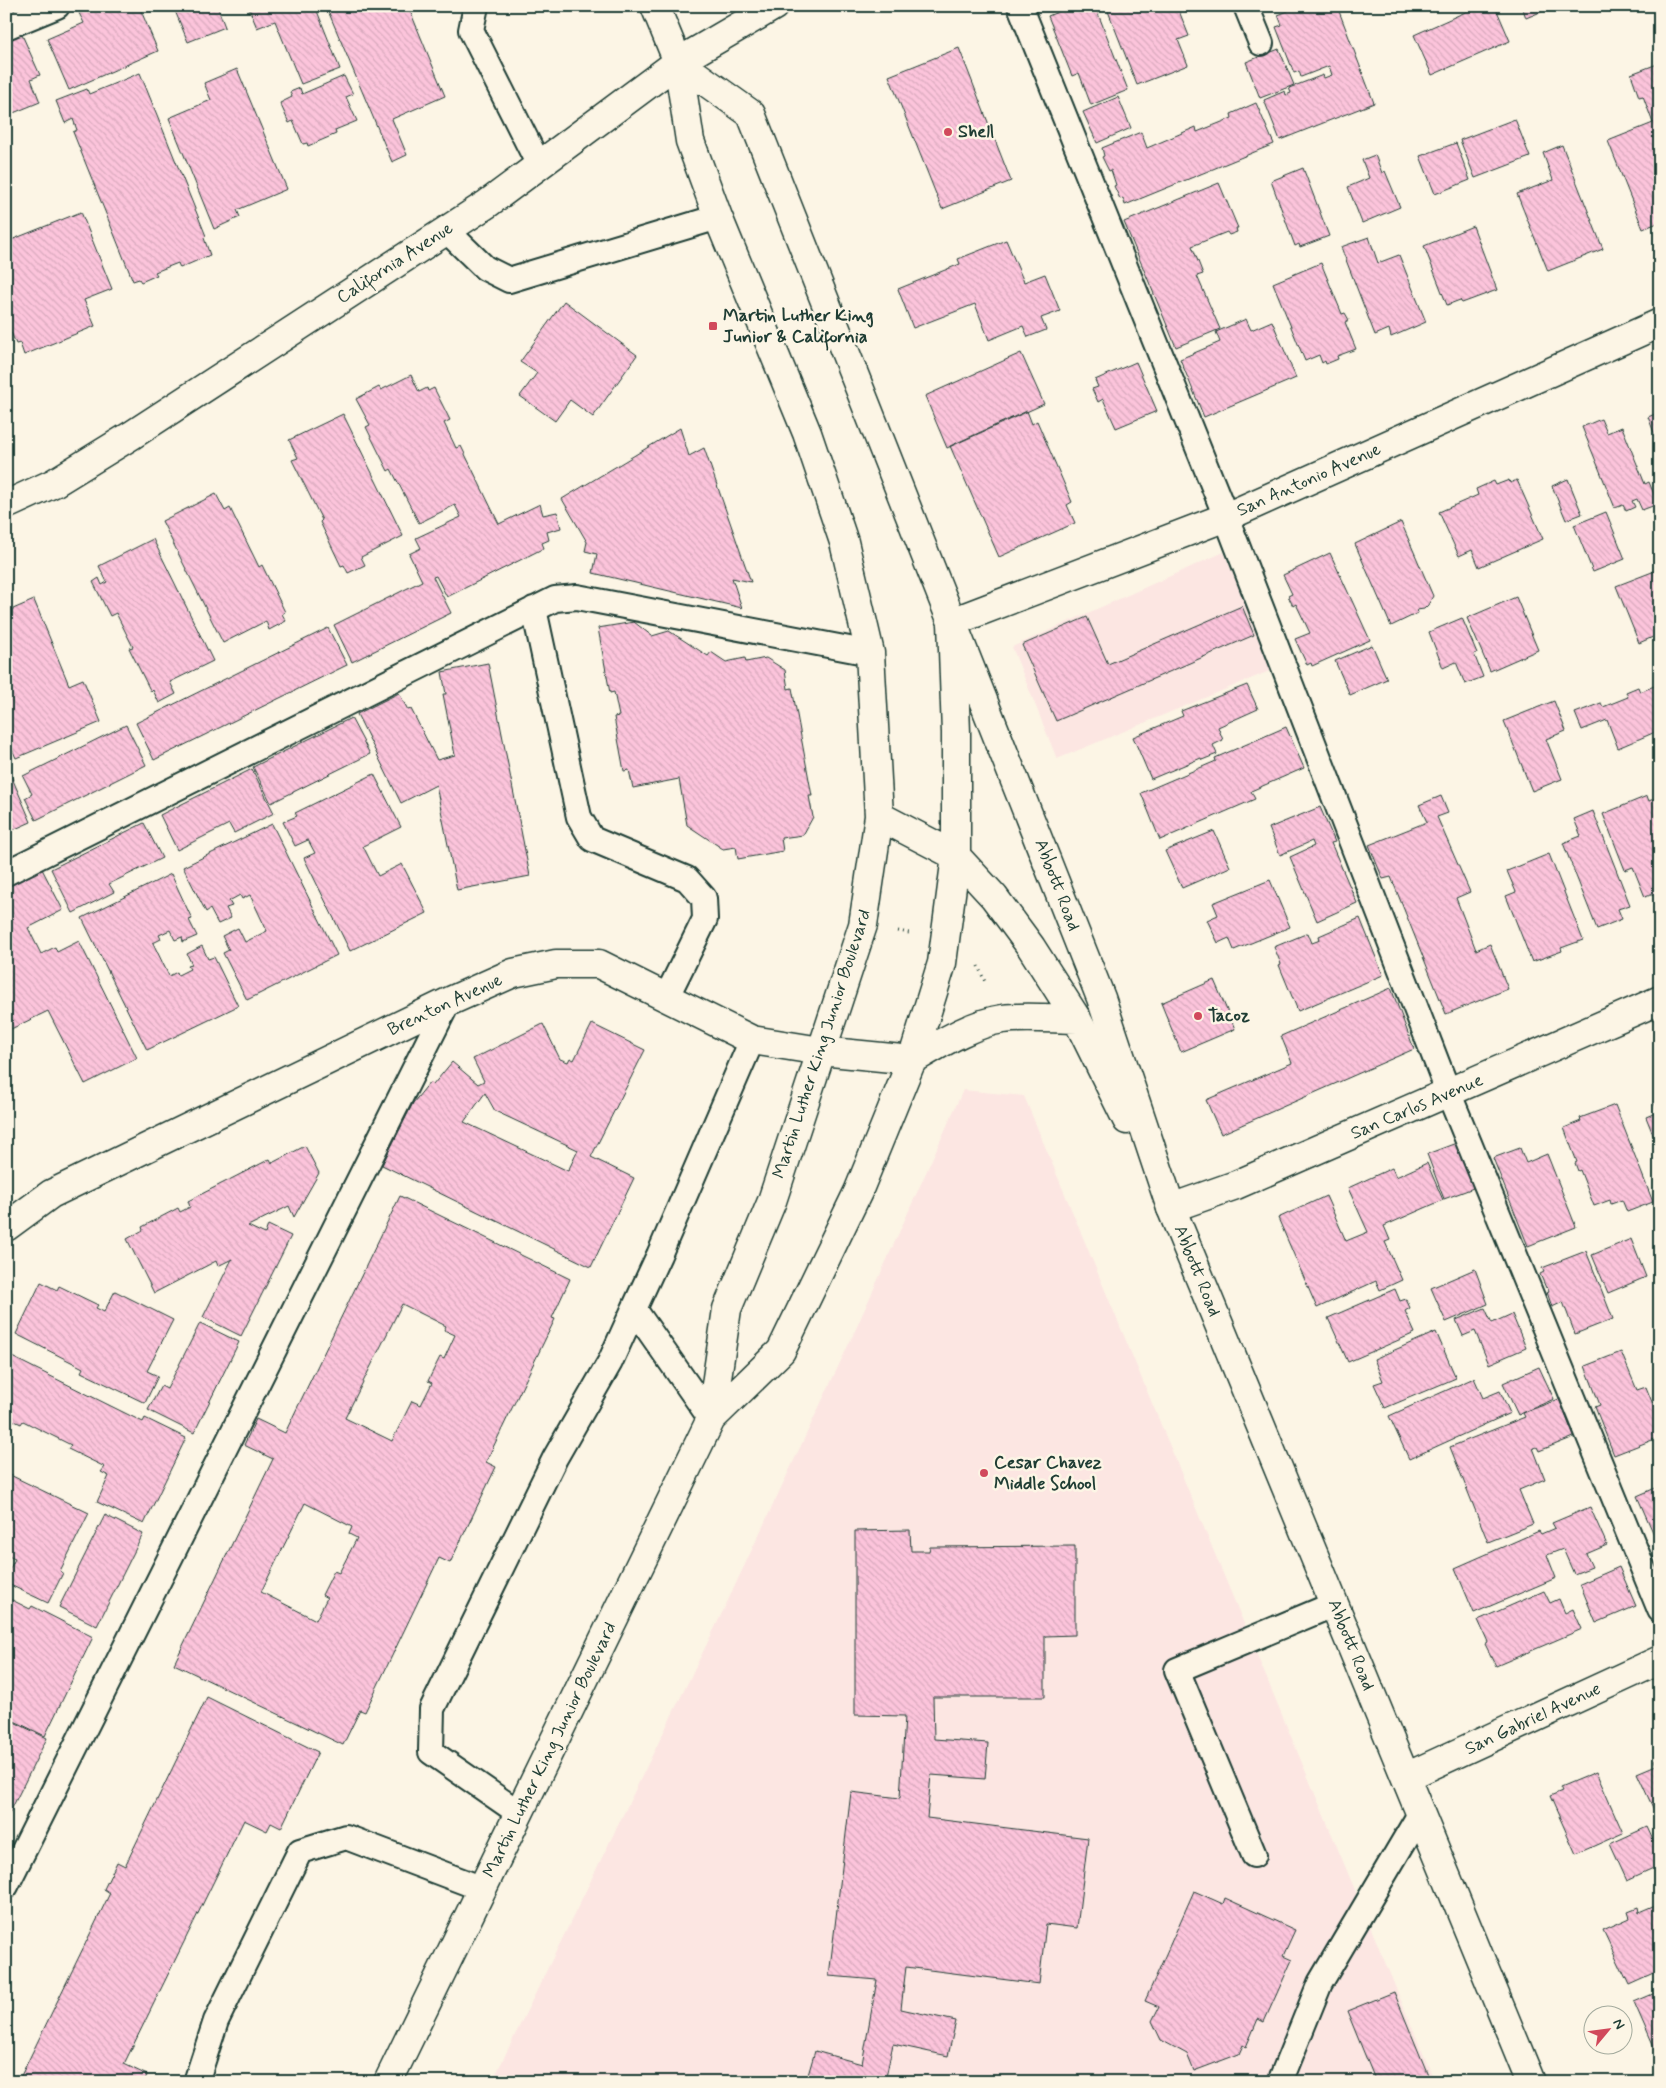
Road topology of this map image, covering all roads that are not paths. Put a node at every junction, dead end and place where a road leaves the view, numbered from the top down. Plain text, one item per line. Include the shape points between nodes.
1 (57, 6) edge
2 (476, 6) edge
3 (655, 6) edge
4 (774, 6) edge
5 (1020, 6) edge
6 (1246, 6) edge
7 (6, 27) edge
8 (1260, 43) dead end
9 (678, 62) junction
10 (539, 165) junction
11 (718, 217) junction
12 (446, 230) junction
13 (1660, 323) edge
14 (6, 505) edge
15 (1226, 517) junction
16 (534, 609) junction
17 (952, 622) junction
18 (870, 653) junction
19 (879, 816) junction
20 (956, 856) junction
21 (6, 873) edge
22 (666, 998) junction
23 (1660, 1000) edge
24 (448, 1002) junction
25 (1077, 1019) junction
26 (752, 1040) junction
27 (821, 1051) junction
28 (912, 1060) junction
29 (1449, 1094) junction
30 (1172, 1208) junction
31 (6, 1228) edge
32 (634, 1309) junction
33 (711, 1418) junction
34 (1335, 1604) junction
35 (1660, 1610) edge
36 (1660, 1660) edge
37 (1406, 1777) junction
38 (519, 1813) junction
39 (1420, 1814) junction
40 (1254, 1855) dead end
41 (6, 1886) edge
42 (482, 1889) junction
43 (196, 2082) edge
44 (388, 2082) edge
45 (1280, 2082) edge
46 (1531, 2082) edge

1 - 7 lane
2 - 10 lane via 470,30
3 - 9 main road, Martin Luther King Junior Boulevard
4 - 9 main road, California Avenue
5 - 15 lane
6 - 8 lane
9 - 10 main road, California Avenue
9 - 11 main road, Martin Luther King Junior Boulevard via 690,141
9 - 17 main road, Martin Luther King Junior Boulevard via 751,114
10 - 12 main road, California Avenue
11 - 12 lane via 508,280 485,268
11 - 18 main road, Martin Luther King Junior Boulevard via 807,433 844,542
12 - 14 main road, California Avenue via 132,435 54,483
13 - 15 main road, San Antonio Avenue
15 - 17 main road, San Antonio Avenue
15 - 29 lane
16 - 18 lane via 555,599 577,597
16 - 21 lane
16 - 22 lane via 579,817 592,839 687,879 704,898 705,919
17 - 20 main road, Martin Luther King Junior Boulevard
17 - 30 main road, Abbott Road via 1101,998
18 - 19 main road, Martin Luther King Junior Boulevard
19 - 20 main road, Abbott Road
19 - 27 main road, Martin Luther King Junior Boulevard via 863,925
20 - 25 main road, Abbott Road via 994,897 1031,946
20 - 28 main road, Martin Luther King Junior Boulevard via 942,963
22 - 24 main road, Brenton Avenue via 599,964 556,964 513,973
22 - 26 main road, Brenton Avenue
23 - 29 main road, San Carlos Avenue
24 - 31 main road, Brenton Avenue via 51,1194
24 - 41 lane
25 - 28 main road via 1003,1019 980,1025
25 - 30 main road, Abbott Road
26 - 27 main road, Brenton Avenue
26 - 32 lane
27 - 28 main road, Brenton Avenue
27 - 33 main road, Martin Luther King Junior Boulevard via 772,1201 728,1309
28 - 33 main road, Martin Luther King Junior Boulevard via 858,1192 781,1351
29 - 30 main road, San Carlos Avenue via 1236,1185
29 - 35 lane
30 - 34 main road, Abbott Road
32 - 33 lane
32 - 38 lane via 610,1362 551,1467 432,1710 431,1752
33 - 38 main road, Martin Luther King Junior Boulevard
34 - 37 main road, Abbott Road
34 - 40 lane via 1177,1670
36 - 37 main road, San Gabriel Avenue
37 - 39 main road, Abbott Road
38 - 42 main road, Martin Luther King Junior Boulevard
39 - 45 lane via 1320,1983
39 - 46 main road, Abbott Road
42 - 43 lane via 346,1837 300,1851 216,2021
42 - 44 main road, Martin Luther King Junior Boulevard

